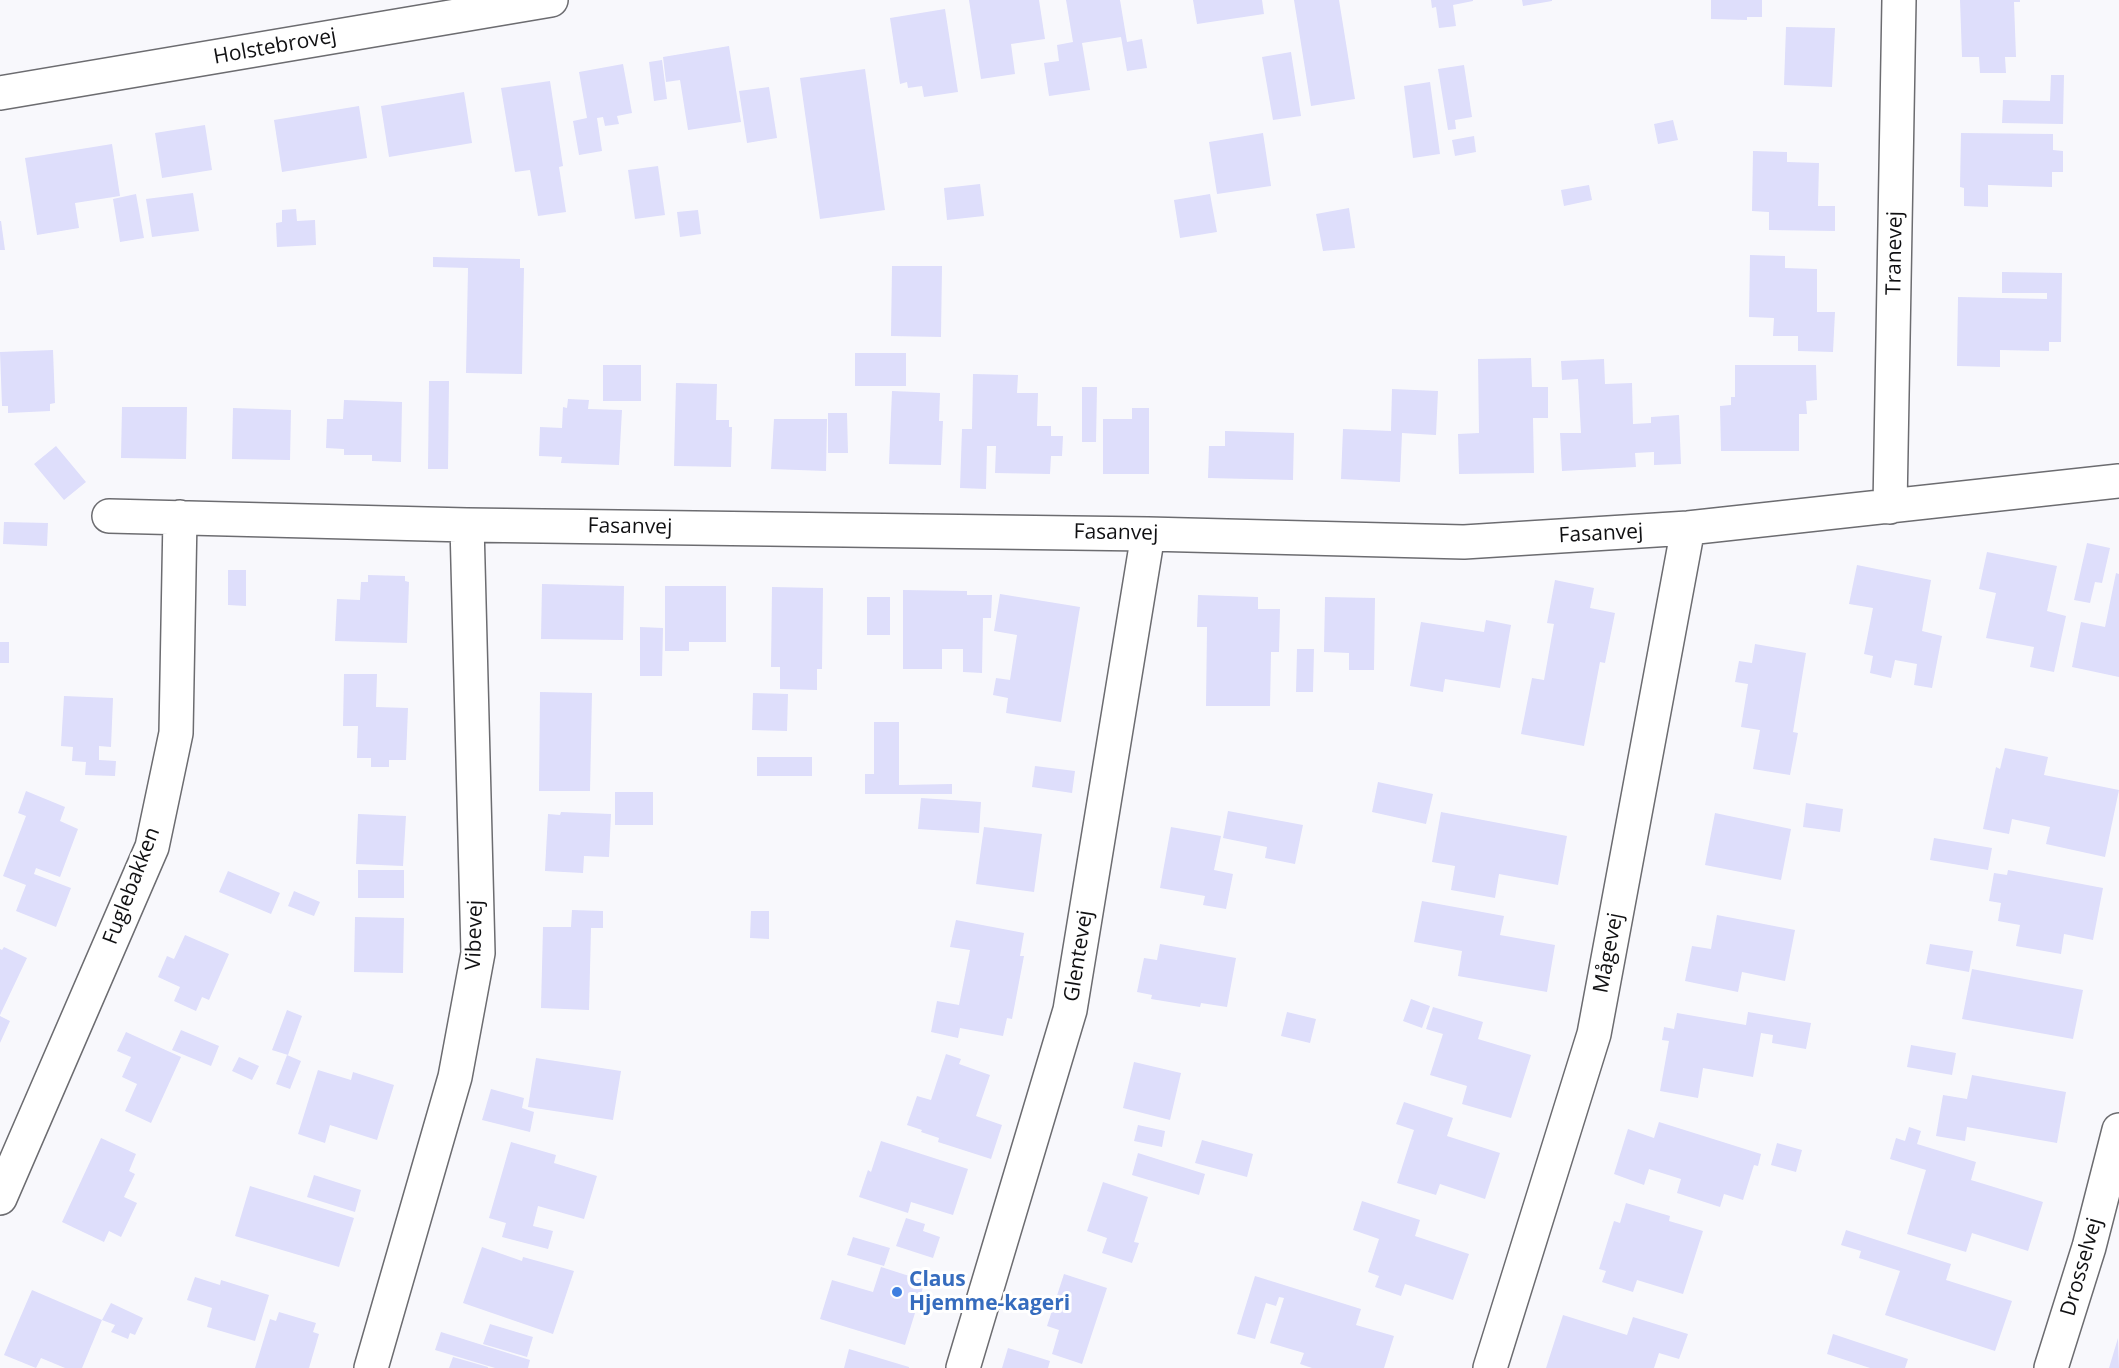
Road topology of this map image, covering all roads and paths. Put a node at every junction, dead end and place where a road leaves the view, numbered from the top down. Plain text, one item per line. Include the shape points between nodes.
1 (551, 0) edge
2 (1899, 0) edge
3 (0, 93) edge
4 (2119, 481) edge
5 (1890, 507) junction
6 (110, 516) dead end
7 (180, 518) junction
8 (468, 525) junction
9 (1688, 528) junction
10 (1148, 534) junction
11 (2119, 1130) edge
12 (0, 1198) edge
13 (371, 1368) edge
14 (963, 1368) edge
15 (1490, 1368) edge
16 (2051, 1368) edge

1 - 3 street, Holstebrovej
2 - 5 street, Tranevej
4 - 5 street, Fasanvej
5 - 9 street, Fasanvej
6 - 7 street, Fasanvej
7 - 8 street, Fasanvej
7 - 12 street, Fuglebakken via 176,733 152,846
8 - 10 street, Fasanvej
8 - 13 street, Vibevej via 478,953 455,1077
9 - 10 street, Fasanvej via 1464,542
9 - 15 street, Mågevej via 1594,1034
10 - 14 street, Glentevej via 1070,1010
11 - 16 street, Drosselvej via 2089,1247

